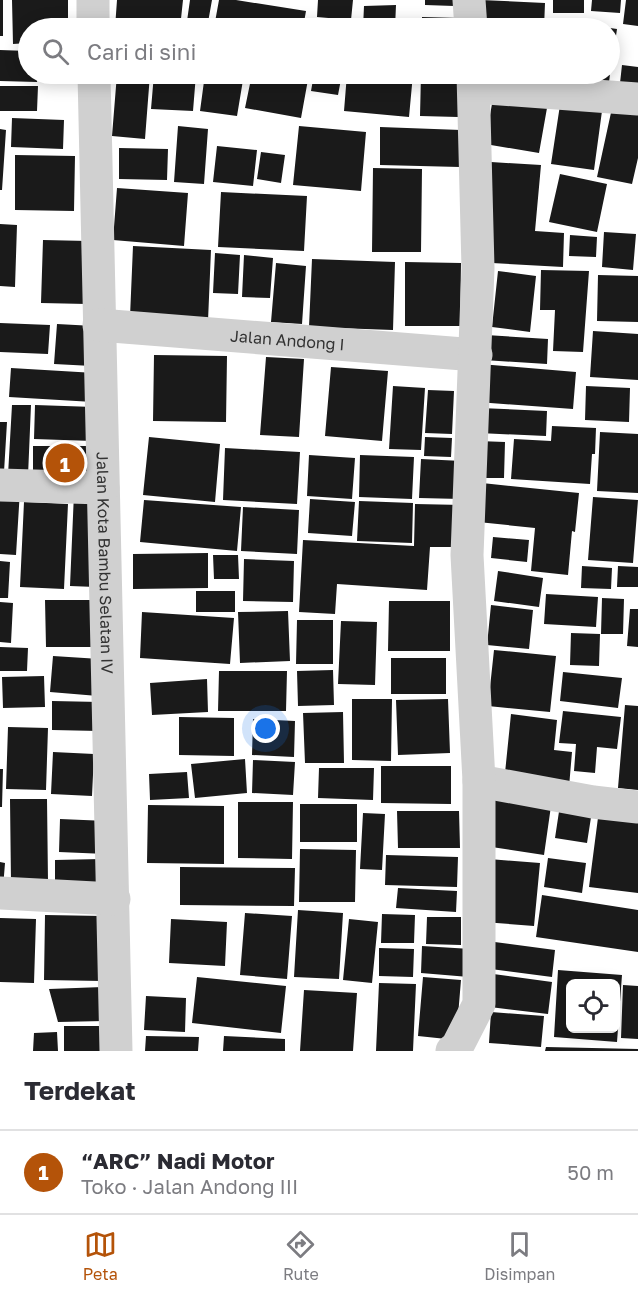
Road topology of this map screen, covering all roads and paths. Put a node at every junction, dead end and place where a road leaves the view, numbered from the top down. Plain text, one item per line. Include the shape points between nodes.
1 (93, 0) edge
2 (469, 0) edge
3 (93, 18) edge
4 (470, 18) edge
5 (94, 84) edge
6 (474, 84) edge
7 (509, 84) edge
8 (638, 99) edge
9 (99, 325) junction
10 (477, 355) junction
11 (0, 485) edge
12 (103, 488) junction
13 (479, 781) junction
14 (638, 807) edge
15 (0, 893) edge
16 (114, 900) junction
17 (116, 1051) edge
18 (452, 1051) edge

1 - 3 street
2 - 4 street
5 - 9 street, Jalan Kota Bambu Selatan IV
6 - 10 street
7 - 8 street
9 - 10 street, Jalan Andong I
9 - 12 street, Jalan Kota Bambu Selatan IV
10 - 13 street via 467,555
11 - 12 street
12 - 16 street, Jalan Kota Bambu Selatan IV
13 - 14 street
13 - 18 street via 479,1004
15 - 16 street
16 - 17 street, Jalan Kota Bambu Selatan IV

